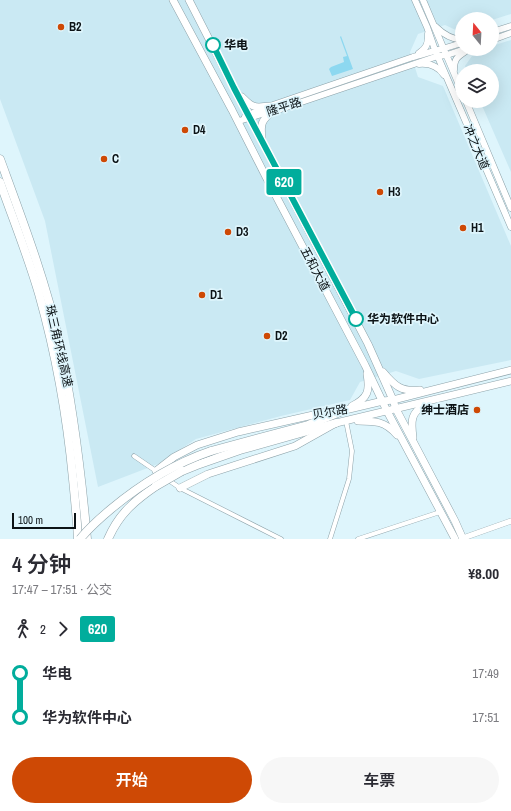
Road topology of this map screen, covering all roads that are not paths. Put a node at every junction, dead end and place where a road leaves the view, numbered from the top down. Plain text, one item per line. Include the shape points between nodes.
1 (173, 0) edge
2 (189, 0) edge
3 (415, 0) edge
4 (424, 0) edge
5 (434, 25) junction
6 (511, 26) edge
7 (427, 27) junction
8 (499, 30) edge
9 (511, 33) edge
10 (499, 37) edge
11 (455, 39) edge
12 (455, 46) edge
13 (455, 51) edge
14 (446, 52) junction
15 (436, 53) junction
16 (458, 56) edge
17 (413, 57) junction
18 (410, 65) junction
19 (455, 72) edge
20 (455, 74) edge
21 (450, 84) junction
22 (234, 88) junction
23 (469, 108) edge
24 (271, 109) junction
25 (249, 116) junction
26 (238, 121) junction
27 (264, 145) junction
28 (0, 159) edge
29 (0, 182) edge
30 (511, 208) edge
31 (511, 228) edge
32 (365, 364) junction
33 (377, 364) junction
34 (511, 370) edge
35 (511, 381) edge
36 (438, 388) junction
37 (438, 399) junction
38 (393, 400) junction
39 (383, 402) junction
40 (396, 409) junction
41 (345, 410) junction
42 (386, 411) junction
43 (346, 421) junction
44 (336, 423) junction
45 (404, 444) junction
46 (414, 444) junction
47 (134, 456) dead end
48 (156, 471) junction
49 (180, 488) junction
50 (440, 512) junction
51 (511, 521) edge
52 (79, 539) edge
53 (87, 539) edge
54 (108, 539) edge
55 (282, 539) edge
56 (330, 539) edge
57 (358, 539) edge
58 (454, 539) edge
59 (463, 539) edge

1 - 26 main road, 五和大道
2 - 22 main road, 五和大道
3 - 7 main road, 冲之大道
4 - 5 main road
5 - 11 main road via 442,33
5 - 14 main road
6 - 8 main road
7 - 15 main road, 冲之大道
7 - 17 main road via 426,46
9 - 10 main road
12 - 14 main road, 隆平路
13 - 14 main road, 隆平路
14 - 15 main road, 隆平路
14 - 20 main road
15 - 17 main road, 隆平路
15 - 18 main road, 隆平路
15 - 21 main road, 冲之大道
16 - 19 main road via 454,63
17 - 24 main road, 隆平路
18 - 21 main road via 424,64 437,67
18 - 24 main road, 隆平路
21 - 31 main road, 冲之大道
22 - 24 main road via 251,105
22 - 25 main road, 五和大道
23 - 30 main road, 冲之大道
24 - 25 main road, 隆平路
24 - 27 main road via 262,123
25 - 26 main road, 隆平路
25 - 27 main road, 五和大道
26 - 32 main road, 五和大道
27 - 33 main road, 五和大道
28 - 53 highway, 珠三角环线高速 via 46,290 59,340 77,441
29 - 52 highway, 珠三角环线高速 via 39,294 63,400
32 - 39 main road, 五和大道
32 - 41 main road via 368,391 359,403
33 - 36 main road via 393,384 400,388
33 - 38 main road, 五和大道
34 - 36 main road, 贝尔路
35 - 37 main road, 贝尔路
36 - 38 main road, 贝尔路
37 - 40 main road, 贝尔路
37 - 46 main road via 422,406 412,417
38 - 39 main road, 贝尔路
38 - 40 main road, 五和大道
39 - 41 main road, 贝尔路
39 - 42 main road, 五和大道
40 - 42 main road, 贝尔路
40 - 46 main road, 五和大道
41 - 48 main road, 贝尔路 via 238,432 197,445 174,457
41 - 52 highway, bridge via 301,427 192,457 134,491
42 - 43 main road, 贝尔路
42 - 45 main road, 五和大道
43 - 44 main road, 贝尔路
43 - 45 main road via 378,422 393,430
43 - 56 street via 352,450 349,479
44 - 49 main road, 贝尔路 via 295,446 208,474
44 - 54 highway, bridge via 240,450 182,471 132,503 122,514
45 - 50 main road, 五和大道
46 - 59 main road, 五和大道
47 - 48 street
48 - 49 street
49 - 55 street
50 - 57 street
50 - 58 main road, 五和大道
51 - 59 street

